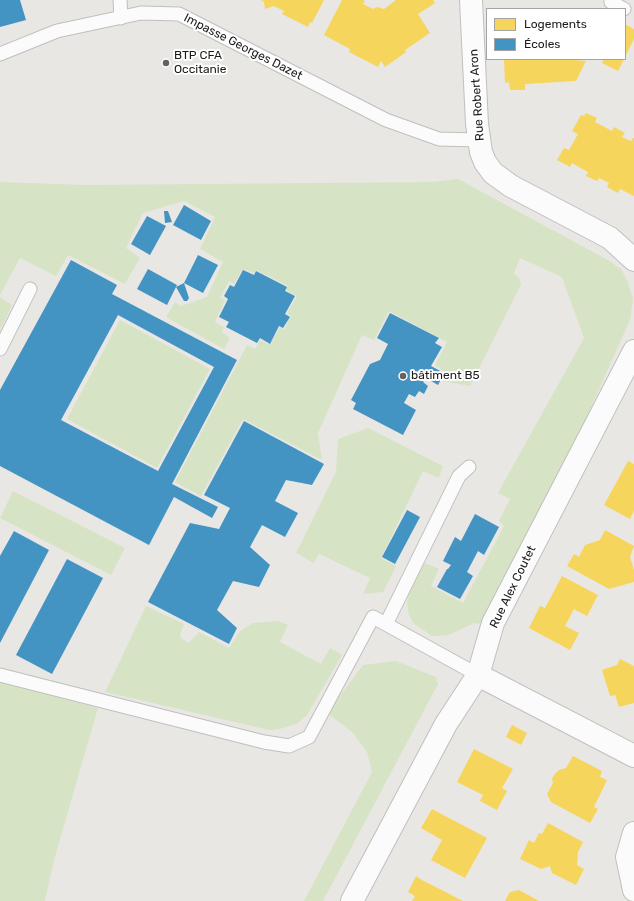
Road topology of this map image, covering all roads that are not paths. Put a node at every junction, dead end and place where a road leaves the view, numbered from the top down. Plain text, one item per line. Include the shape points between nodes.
1 (120, 0) edge
2 (471, 0) edge
3 (611, 0) edge
4 (623, 8) edge
5 (121, 18) junction
6 (0, 54) edge
7 (479, 140) junction
8 (610, 238) junction
9 (634, 244) edge
10 (634, 260) edge
11 (30, 290) dead end
12 (0, 349) edge
13 (633, 355) edge
14 (469, 467) dead end
15 (386, 624) junction
16 (0, 675) edge
17 (478, 675) junction
18 (634, 756) edge
19 (634, 833) edge
20 (634, 890) edge
21 (352, 901) edge

1 - 5 lane
2 - 7 street, Rue Robert Aron
3 - 4 lane
5 - 6 lane, Impasse Georges Dazet via 57,31
5 - 7 lane, Impasse Georges Dazet via 141,13 179,14 386,120 439,139
7 - 8 street, Rue Robert Aron via 485,162 493,173 511,186
8 - 9 street, Rue Robert Aron
8 - 10 street, Rue Robert Aron
11 - 12 lane
13 - 17 street, Rue Alex Coutet via 493,623
14 - 15 lane via 459,476
15 - 16 lane via 373,617 309,737 289,746 264,742
15 - 17 lane
17 - 18 street
17 - 21 street, Rue Alex Coutet via 446,724
19 - 20 street via 627,857

